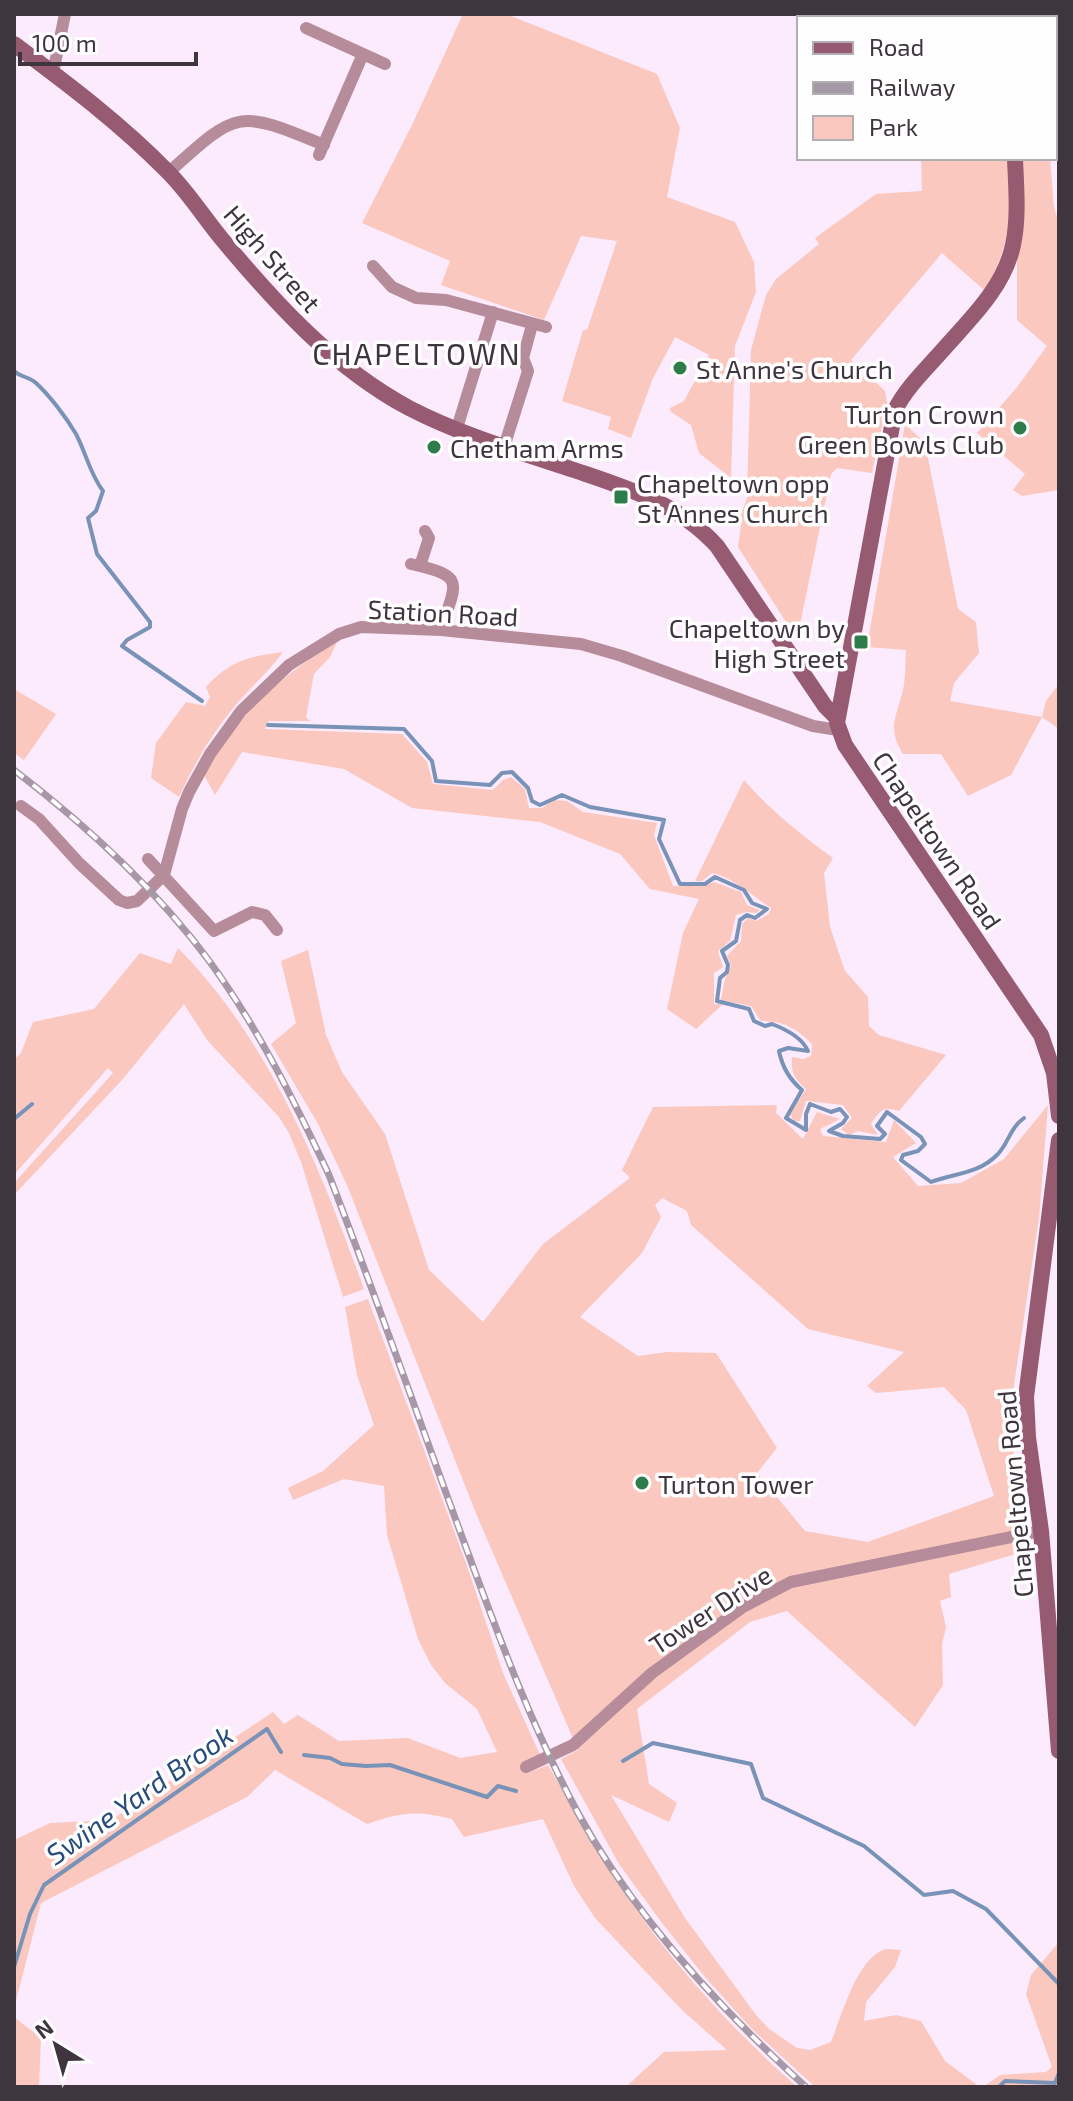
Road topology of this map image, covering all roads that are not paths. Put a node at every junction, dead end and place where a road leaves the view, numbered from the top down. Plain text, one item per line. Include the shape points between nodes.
1 (65, 14) edge
2 (306, 28) dead end
3 (14, 44) edge
4 (363, 54) junction
5 (385, 64) dead end
6 (53, 73) junction
7 (1015, 160) edge
8 (169, 172) junction
9 (373, 266) dead end
10 (388, 283) junction
11 (378, 293) dead end
12 (493, 312) junction
13 (457, 428) junction
14 (504, 447) junction
15 (425, 531) dead end
16 (441, 630) junction
17 (837, 724) junction
18 (21, 806) dead end
19 (148, 859) dead end
20 (164, 875) junction
21 (277, 930) dead end
22 (1059, 1116) edge
23 (1059, 1140) edge
24 (1041, 1531) junction
25 (1059, 1751) edge
26 (526, 1767) dead end

1 - 6 street
2 - 4 street
3 - 6 main road, High Street
4 - 5 street
4 - 8 street via 322,150 270,122 244,120 209,136
6 - 8 main road, High Street
7 - 17 main road via 1016,224 1005,269 983,304 895,410
8 - 13 main road, High Street via 275,301 324,348 400,403
9 - 10 street
10 - 11 street
10 - 12 street via 416,298
12 - 13 street
12 - 14 street via 539,326 523,358 528,371
13 - 14 main road, High Street
14 - 17 main road, High Street via 645,494 700,527
15 - 16 street via 429,538 416,565 444,572 453,582
16 - 17 street, Station Road via 599,648 813,726
16 - 20 street, Station Road via 361,627 339,634 289,665 241,711 210,754 182,809
17 - 22 main road, Chapeltown Road via 845,745 1041,1035 1054,1073
18 - 20 street via 119,900 137,901
19 - 20 street
20 - 21 street via 214,931 252,912 265,915
23 - 24 main road, Chapeltown Road via 1026,1397
24 - 25 main road, Chapeltown Road
24 - 26 street, Tower Drive via 791,1582 743,1607 652,1673 573,1745

